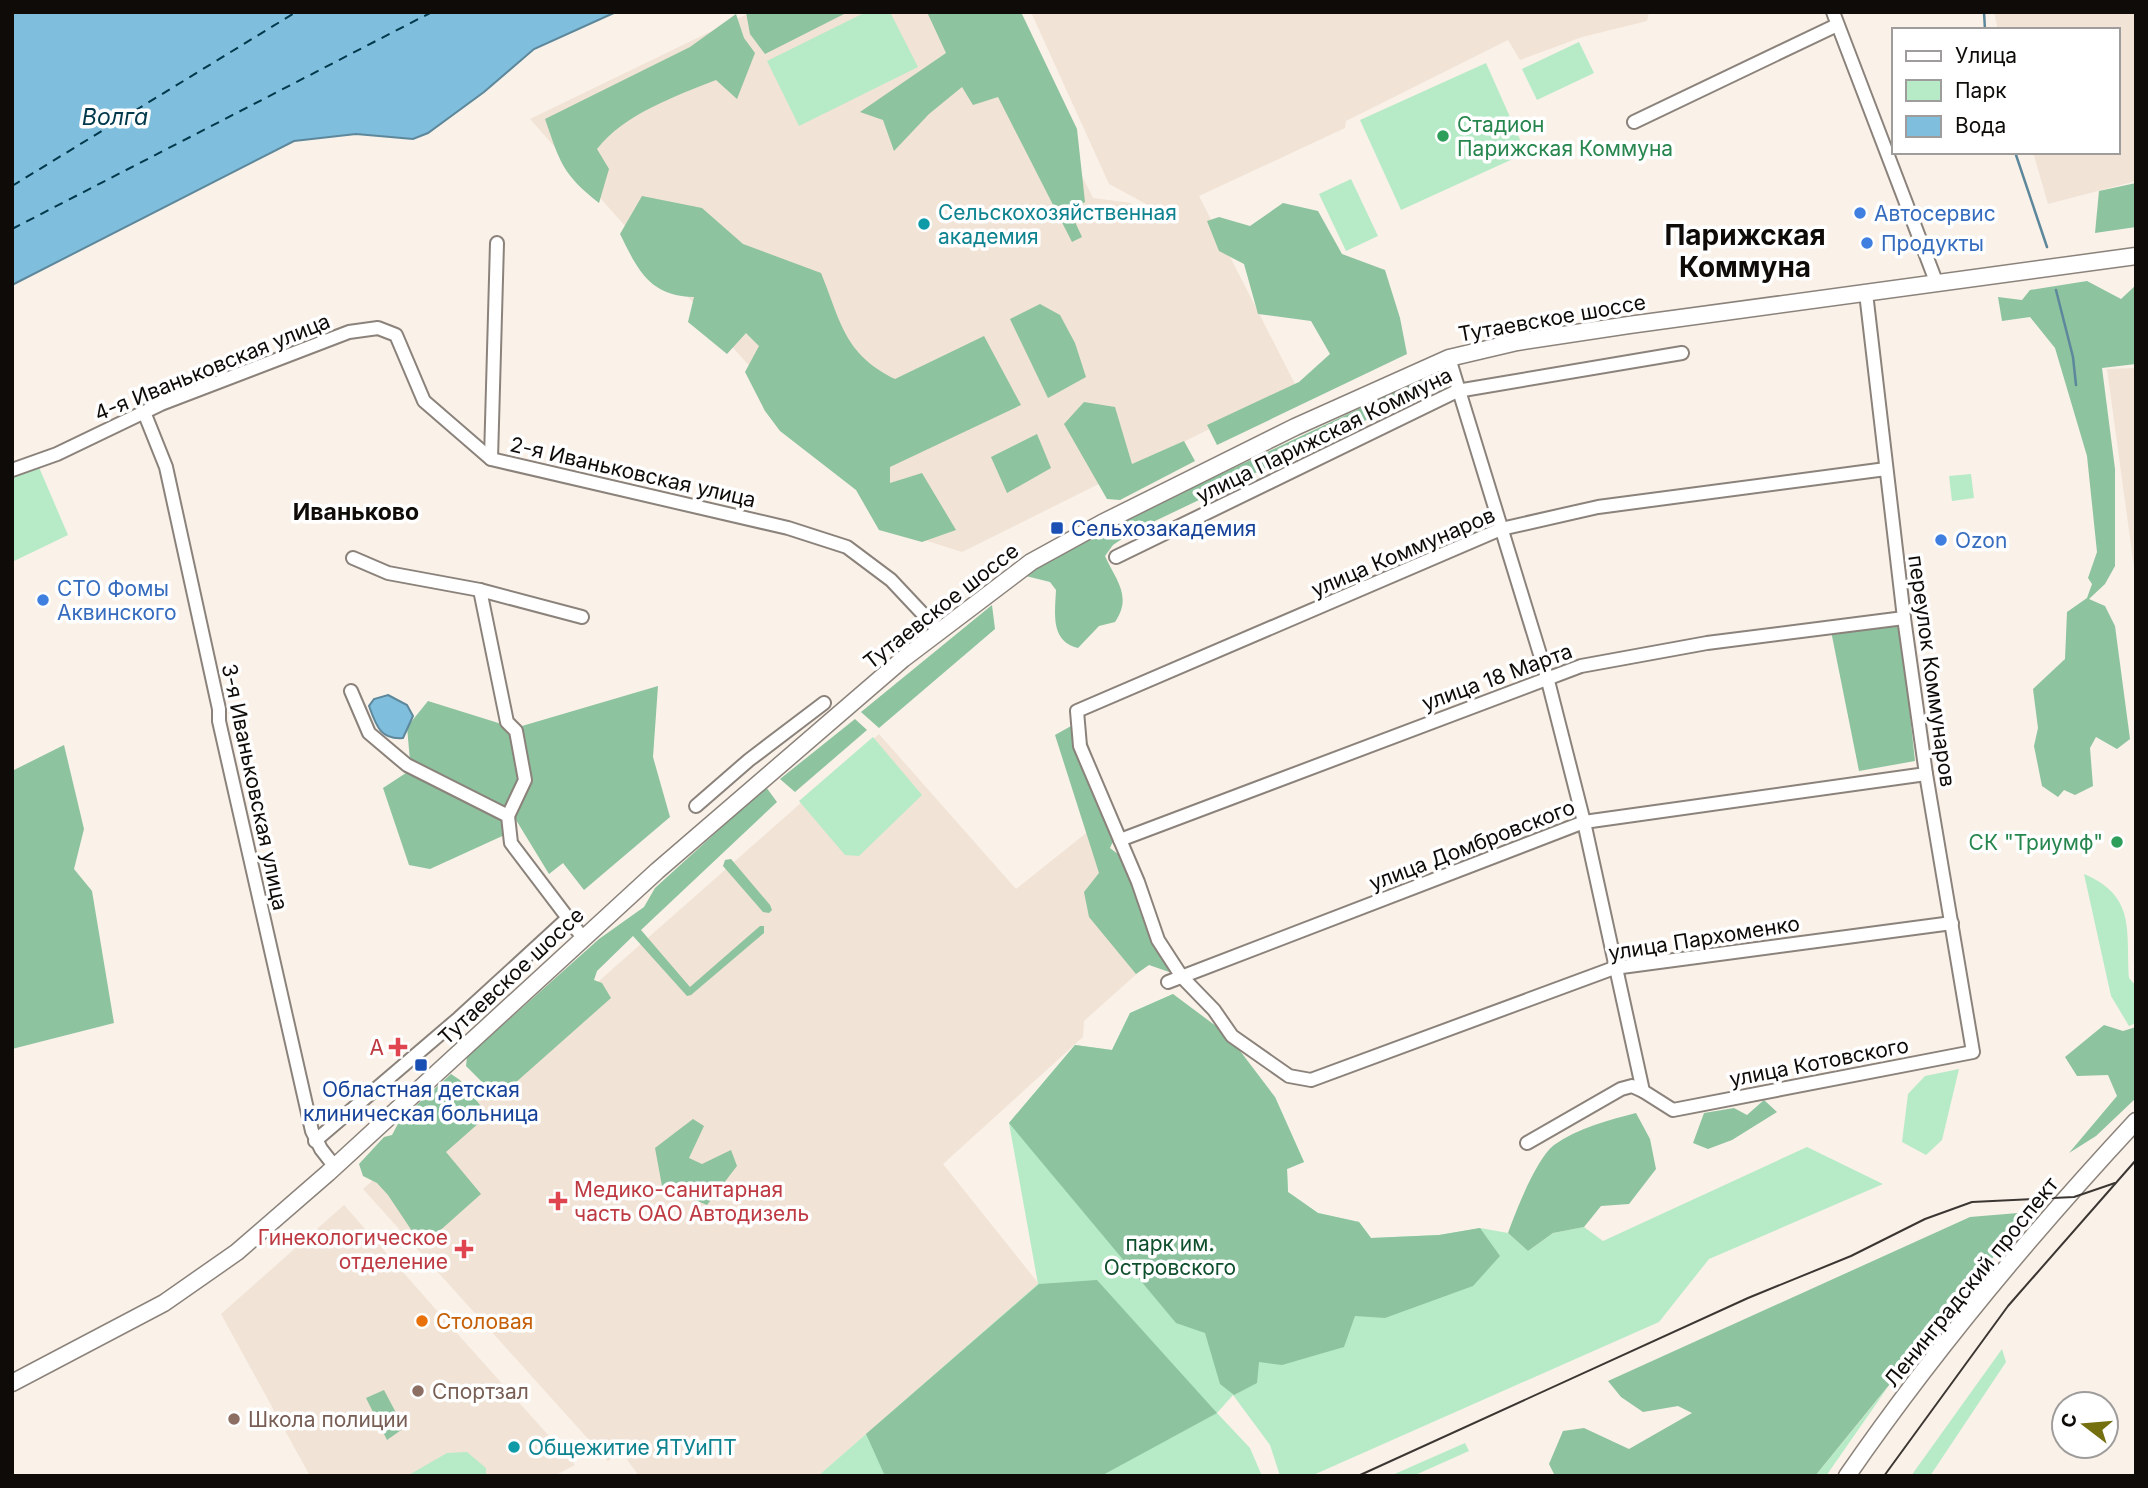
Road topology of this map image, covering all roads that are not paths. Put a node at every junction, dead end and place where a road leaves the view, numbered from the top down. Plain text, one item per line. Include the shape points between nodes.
1 (1835, 19) edge
2 (1634, 122) dead end
3 (497, 243) dead end
4 (2136, 256) edge
5 (1937, 284) junction
6 (1866, 293) junction
7 (349, 332) joint
8 (1682, 353) dead end
9 (1449, 358) junction
10 (1457, 391) junction
11 (144, 412) junction
12 (491, 459) junction
13 (1886, 469) junction
14 (12, 470) edge
15 (1501, 529) junction
16 (1116, 557) dead end
17 (353, 558) dead end
18 (480, 590) junction
19 (582, 617) dead end
20 (1903, 618) junction
21 (938, 630) junction
22 (1547, 677) junction
23 (351, 691) dead end
24 (824, 703) dead end
25 (749, 760) junction
26 (1926, 774) junction
27 (764, 779) junction
28 (696, 806) dead end
29 (508, 817) junction
30 (1584, 822) junction
31 (1120, 840) junction
32 (567, 919) junction
33 (1952, 923) junction
34 (583, 938) junction
35 (1614, 968) junction
36 (1182, 977) junction
37 (1168, 982) dead end
38 (1973, 1052) joint
39 (1643, 1091) junction
40 (2136, 1121) edge
41 (315, 1141) junction
42 (1527, 1143) dead end
43 (335, 1167) junction
44 (12, 1383) edge
45 (1847, 1476) edge

1 - 2 street
1 - 5 street
3 - 12 street
4 - 5 main road, Тутаевское шоссе
5 - 6 main road, Тутаевское шоссе
6 - 9 main road, Тутаевское шоссе via 1517,342
6 - 13 street, переулок Коммунаров
7 - 11 street, 4-я Иваньковская улица
7 - 12 street, 2-я Иваньковская улица via 378,328 396,335 424,401
8 - 10 street, улица Парижская Коммуна
9 - 10 street
9 - 21 main road, Тутаевское шоссе via 1295,427 1079,536 1031,562
10 - 15 street
10 - 16 street, улица Парижская Коммуна
11 - 14 street, 4-я Иваньковская улица
11 - 41 street, 3-я Иваньковская улица via 166,467
12 - 21 street, 2-я Иваньковская улица via 788,528 848,547 891,580
13 - 15 street, улица Коммунаров via 1598,507
13 - 20 street, переулок Коммунаров
15 - 22 street
15 - 31 street, улица Коммунаров via 1077,711 1080,746
17 - 18 street via 388,573
18 - 19 street
18 - 29 street via 507,722 516,731 525,780
20 - 22 street, улица 18 Марта via 1707,643 1581,666
20 - 26 street, переулок Коммунаров
21 - 27 main road, Тутаевское шоссе
22 - 30 street
22 - 31 street, улица 18 Марта
23 - 29 street via 369,733 407,765
24 - 25 street
25 - 27 street
25 - 28 street
26 - 30 street, улица Домбровского
26 - 33 street, переулок Коммунаров
27 - 34 main road, Тутаевское шоссе
29 - 32 street via 511,843
30 - 35 street
30 - 36 street, улица Домбровского
31 - 36 street via 1158,940
32 - 34 street
32 - 41 street
33 - 35 street, улица Пархоменко
33 - 38 street, переулок Коммунаров
34 - 43 main road, Тутаевское шоссе
35 - 36 street, улица Пархоменко via 1311,1080 1289,1076 1232,1036
35 - 39 street
36 - 37 street, улица Домбровского
38 - 39 street, улица Котовского via 1673,1110
39 - 42 street via 1632,1086 1621,1089
40 - 45 main road, Ленинградский проспект via 1937,1350
41 - 43 street, 3-я Иваньковская улица
43 - 44 main road, Тутаевское шоссе via 200,1280 153,1310

